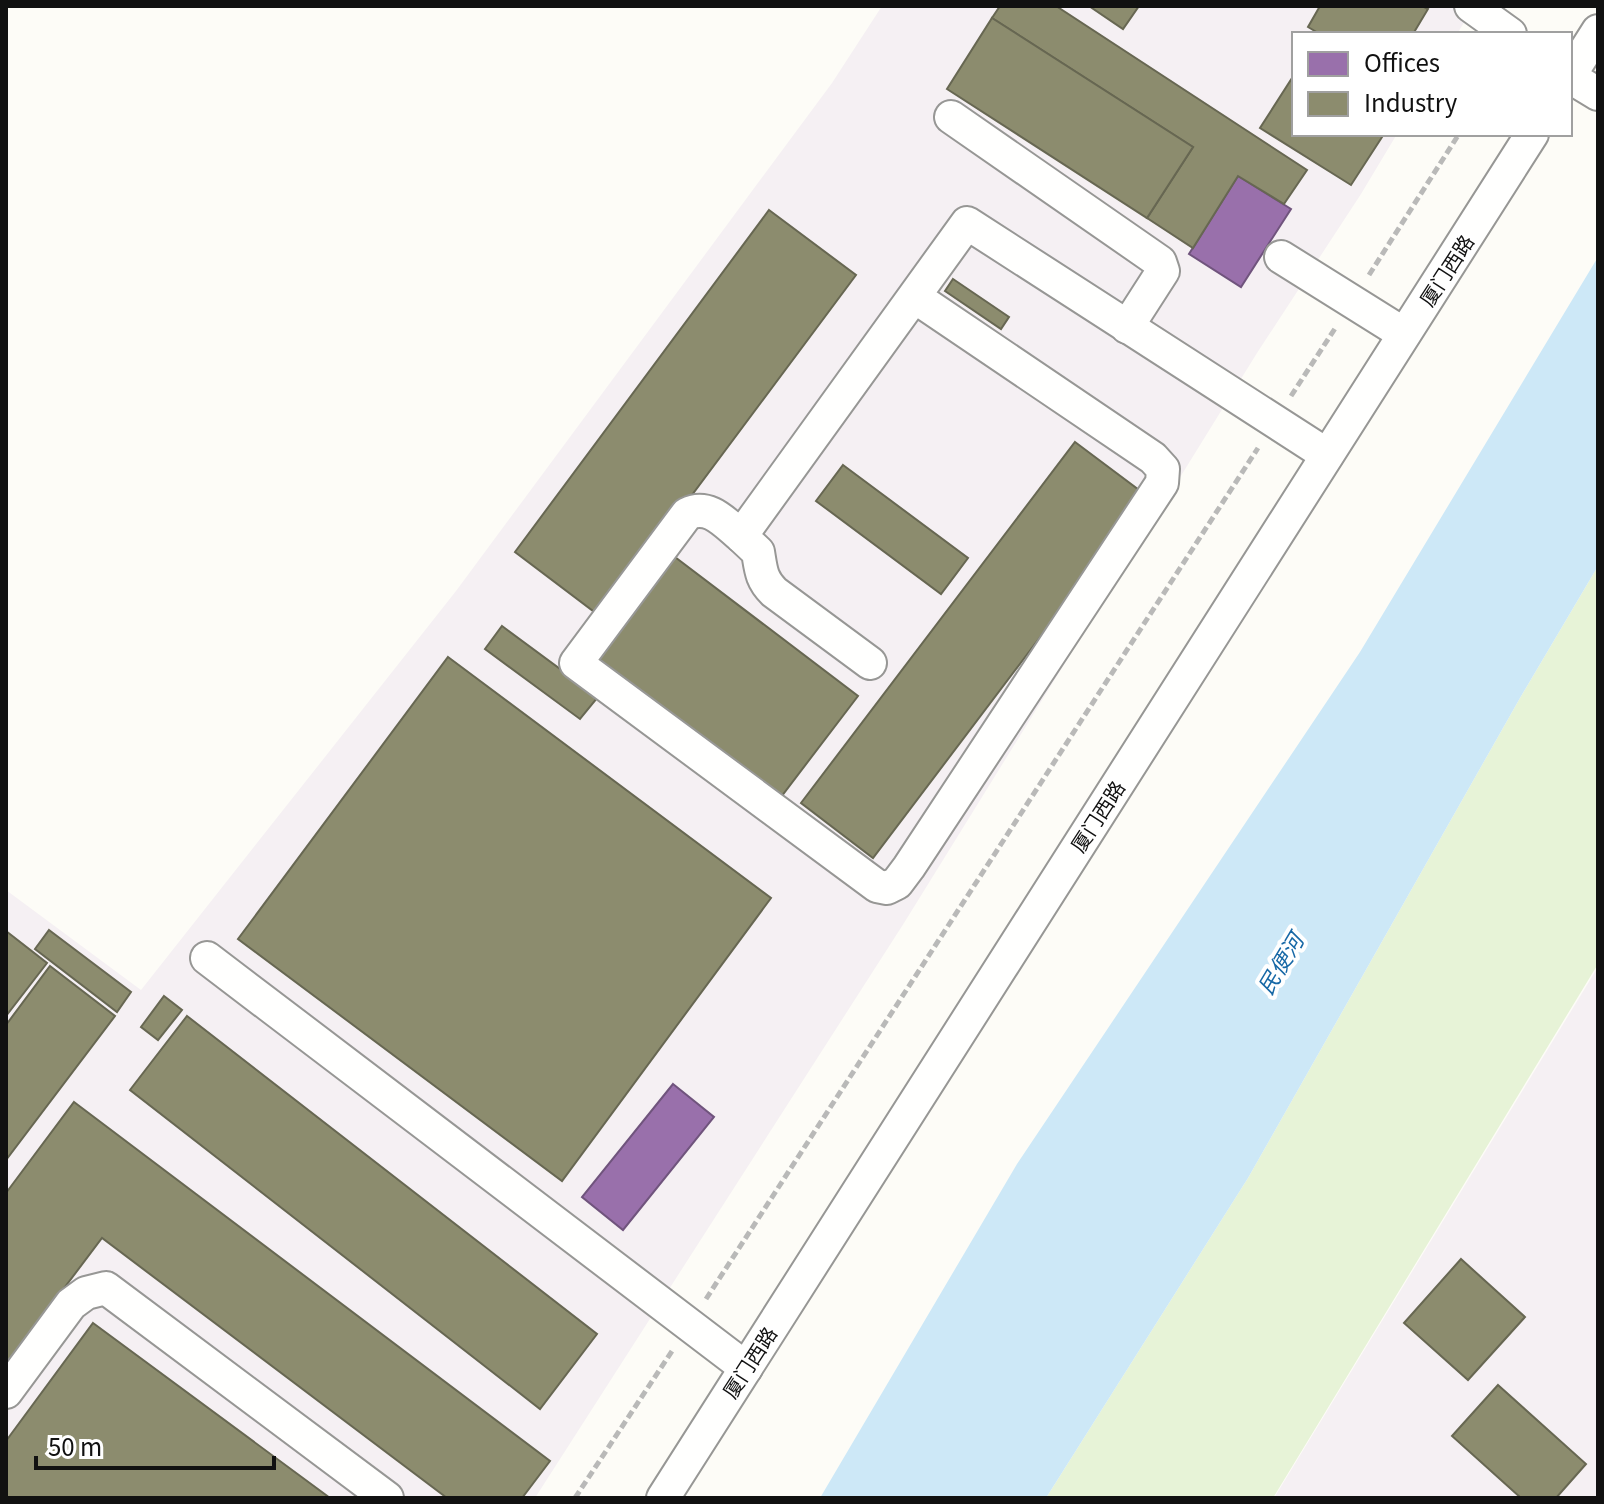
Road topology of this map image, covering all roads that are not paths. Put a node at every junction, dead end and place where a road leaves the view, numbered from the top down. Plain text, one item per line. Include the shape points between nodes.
1 (1471, 6) edge
2 (1598, 31) edge
3 (1507, 32) edge
4 (1572, 73) edge
5 (1572, 77) edge
6 (1598, 94) edge
7 (951, 117) dead end
8 (1531, 136) edge
9 (1281, 257) dead end
10 (915, 297) junction
11 (1127, 327) junction
12 (1404, 334) junction
13 (1327, 455) junction
14 (741, 536) junction
15 (870, 663) dead end
16 (207, 958) dead end
17 (746, 1368) junction
18 (6, 1392) edge
19 (387, 1498) edge
20 (663, 1498) edge

1 - 3 street
2 - 4 street
5 - 6 street
7 - 11 street via 1160,262 1163,271
8 - 12 street, 厦门西路
9 - 12 street
10 - 11 street via 967,223
10 - 14 street
10 - 14 street via 1163,469 1162,483 1101,576 909,867 887,888 877,886 576,663 687,514 707,510
11 - 13 street
12 - 13 street, 厦门西路
13 - 17 street, 厦门西路
14 - 15 street via 758,552 760,572 774,592
16 - 17 street
17 - 20 street, 厦门西路
18 - 19 street via 71,1304 106,1288

